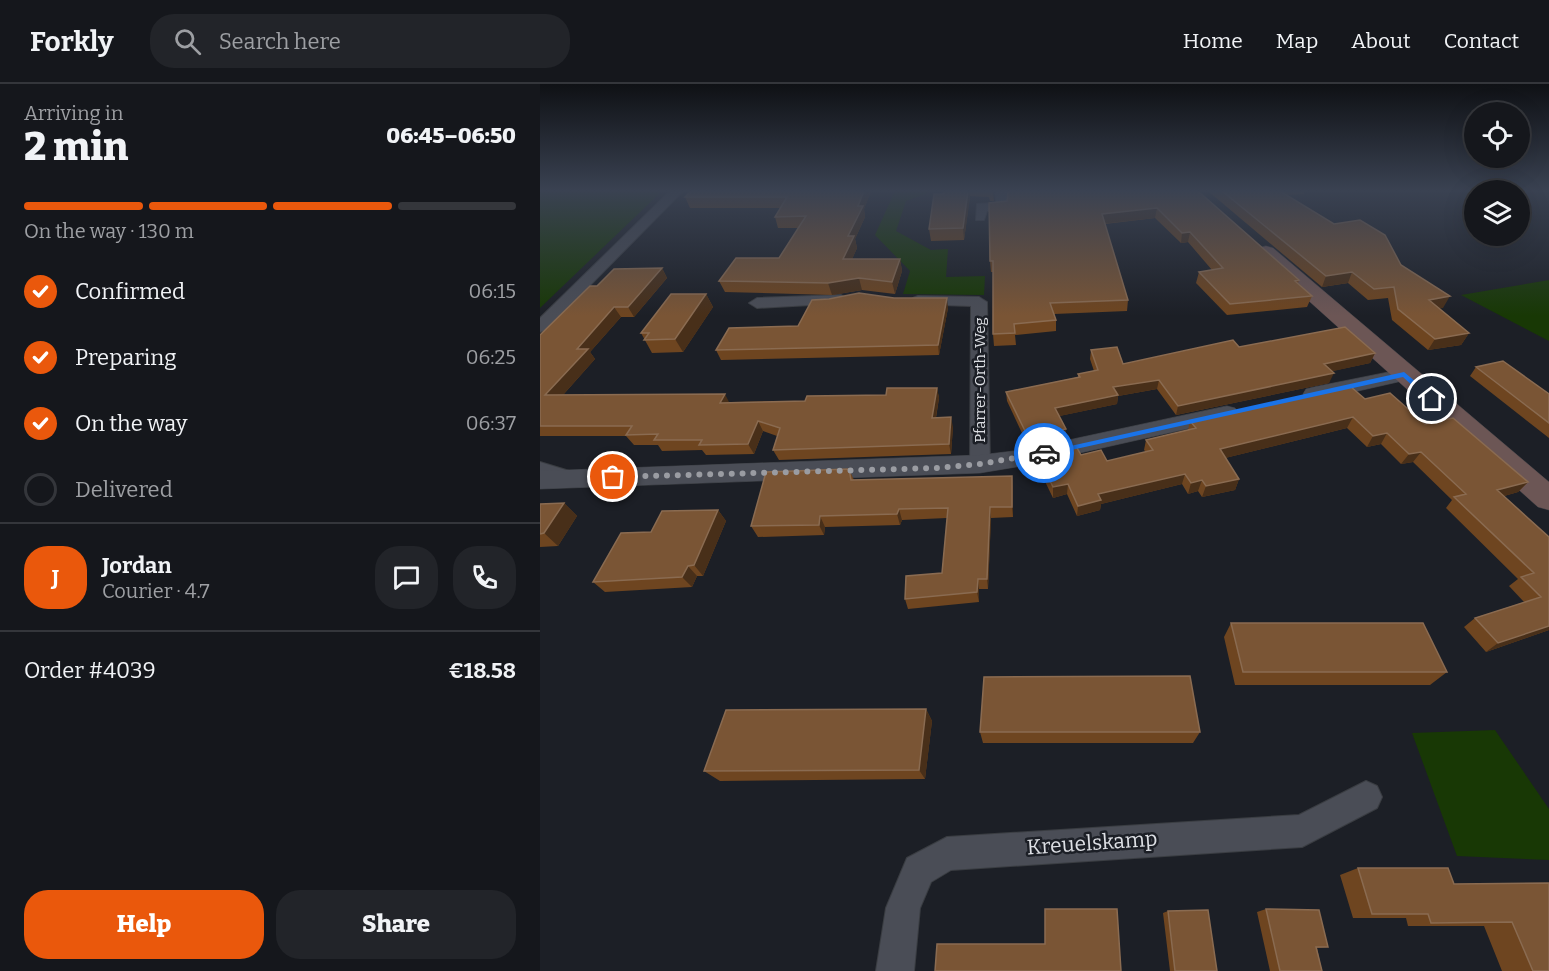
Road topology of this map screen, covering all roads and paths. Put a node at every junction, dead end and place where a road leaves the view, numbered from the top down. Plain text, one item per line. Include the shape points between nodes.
1 (635, 232) edge
2 (1250, 239) edge
3 (852, 298) edge
4 (907, 301) edge
5 (757, 303) dead end
6 (540, 327) edge
7 (1404, 375) junction
8 (1287, 400) edge
9 (1252, 408) edge
10 (980, 464) junction
11 (540, 469) edge
12 (569, 478) junction
13 (540, 480) edge
14 (1549, 499) edge
15 (1366, 797) dead end
16 (895, 971) edge

1 - 6 street
2 - 7 main road
3 - 5 street
4 - 10 street, Pfarrer-Orth-Weg via 979,302
7 - 8 street
7 - 14 main road
9 - 10 street
10 - 12 street
11 - 12 street
12 - 13 street
15 - 16 street, Kreuelskamp via 1302,831 947,854 919,870 903,908

